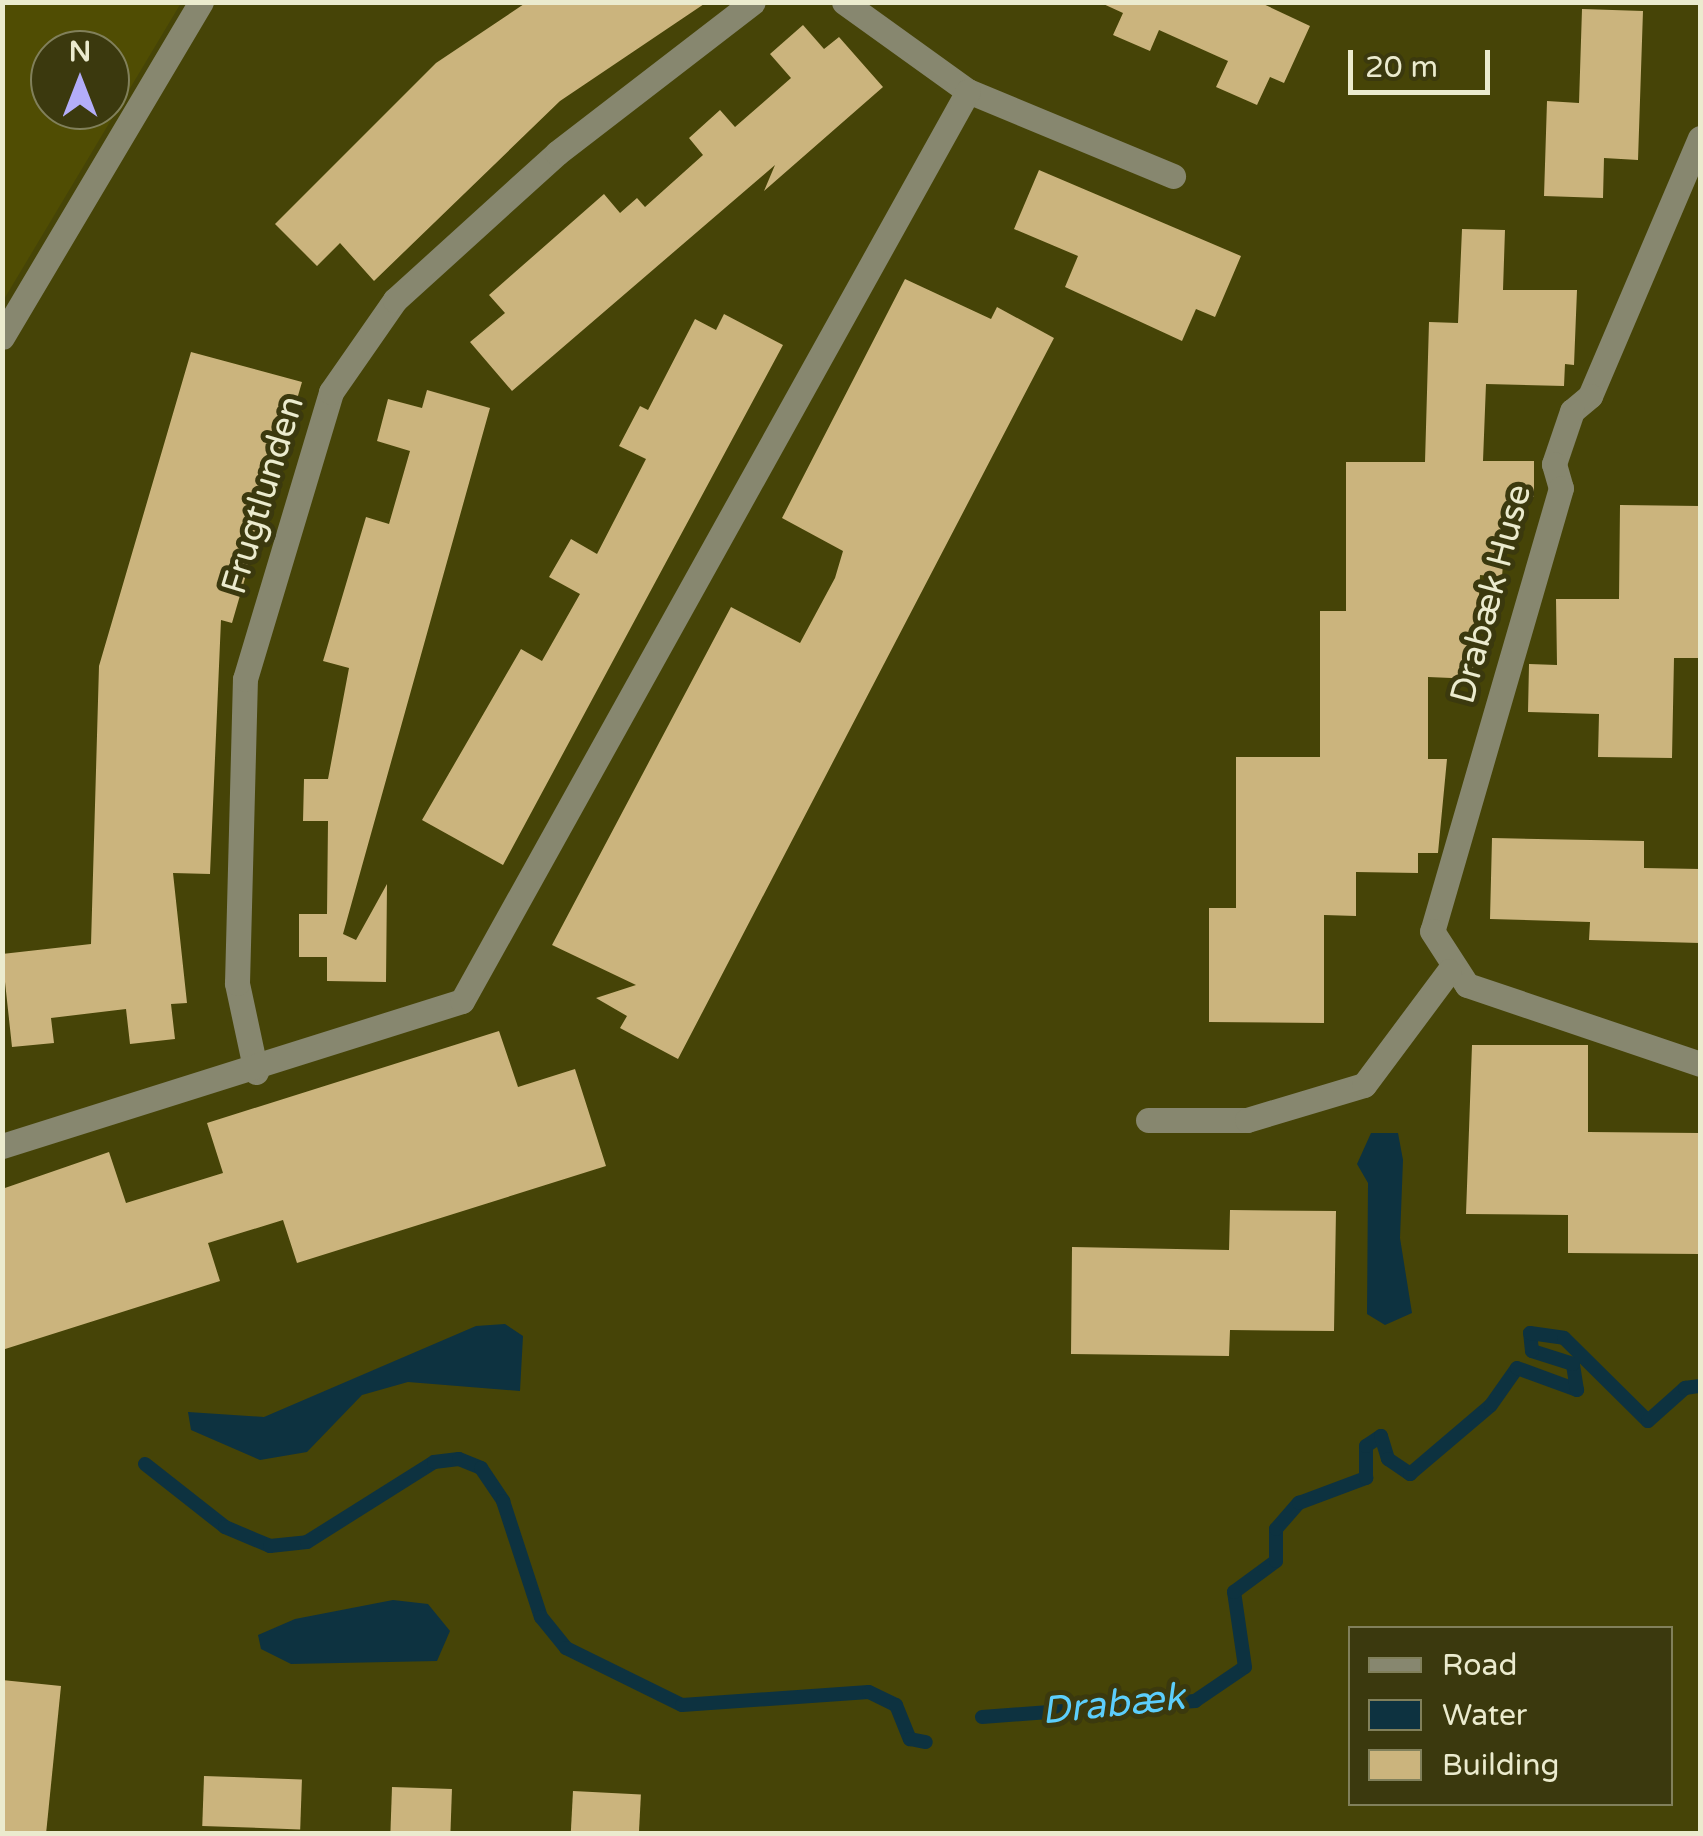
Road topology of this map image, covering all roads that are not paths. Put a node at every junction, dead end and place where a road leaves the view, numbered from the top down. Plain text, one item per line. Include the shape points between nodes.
1 (201, 2) edge
2 (753, 2) edge
3 (844, 2) edge
4 (968, 91) junction
5 (1700, 138) edge
6 (1173, 176) dead end
7 (2, 336) edge
8 (1450, 971) junction
9 (1700, 1064) edge
10 (256, 1072) junction
11 (1148, 1120) dead end
12 (2, 1146) edge

1 - 7 street
2 - 10 street, Frugtlunden via 557,153 395,300 331,392 245,679 237,983
3 - 4 street
4 - 6 street
4 - 10 street via 462,1001
5 - 8 street, Drabæk Huse via 1554,464 1561,488 1432,931
8 - 9 street via 1488,993
8 - 11 street via 1364,1085 1247,1120
10 - 12 street

